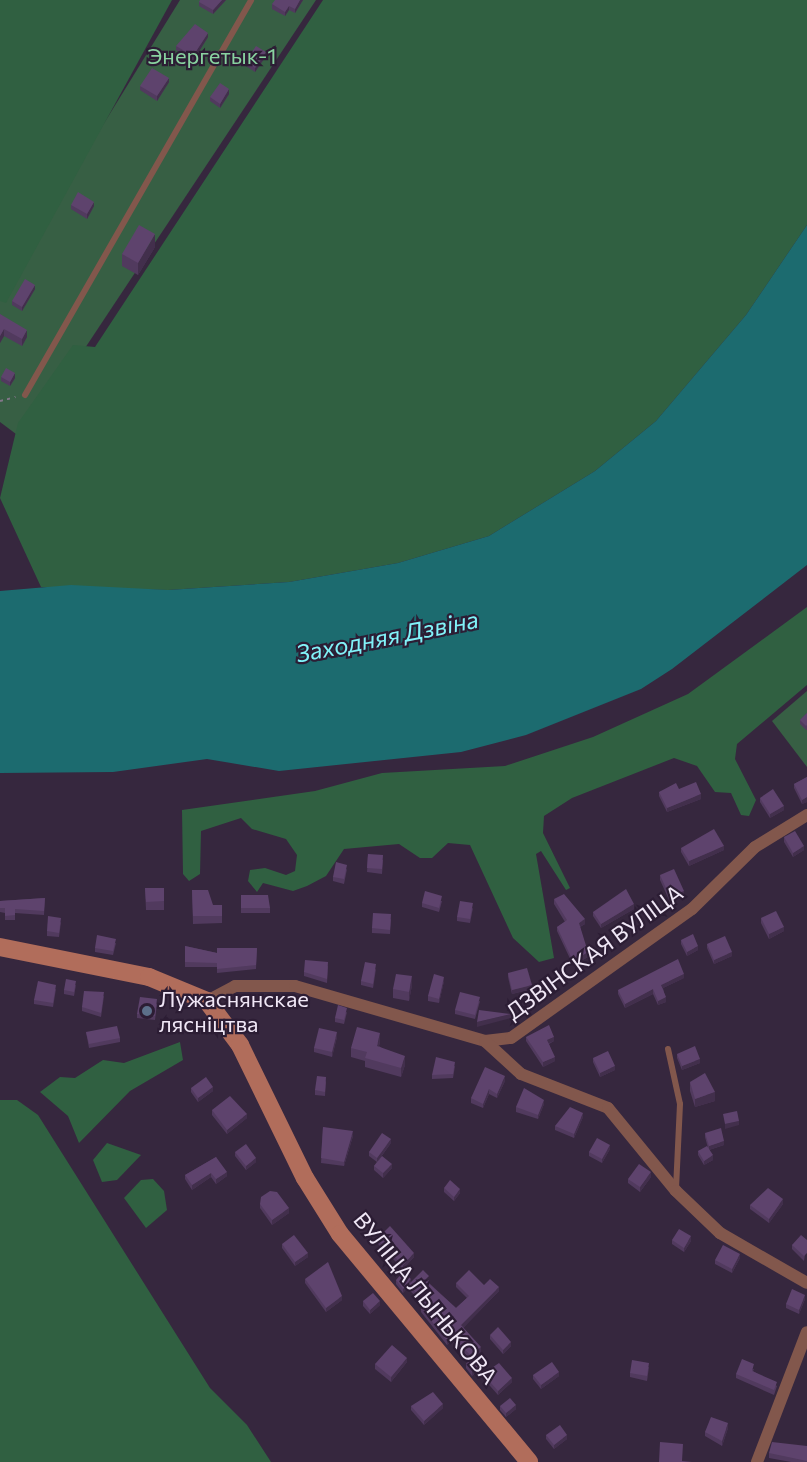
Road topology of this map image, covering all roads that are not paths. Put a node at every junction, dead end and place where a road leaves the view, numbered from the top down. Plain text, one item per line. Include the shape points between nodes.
1 (251, 0) edge
2 (24, 395) road end
3 (807, 815) edge
4 (0, 947) edge
5 (207, 1001) junction
6 (484, 1041) junction
7 (668, 1049) dead end
8 (676, 1191) junction
9 (807, 1283) edge
10 (807, 1332) edge
11 (529, 1462) edge
12 (757, 1462) edge

1 - 2 lane
3 - 6 street, ДЗВІНСКАЯ ВУЛІЦА via 755,846 692,909 536,1024 511,1038
4 - 5 street via 149,977
5 - 6 street, ДЗВІНСКАЯ ВУЛІЦА via 235,986 295,986
5 - 11 street, ВУЛІЦА ЛЫНЬКОВА via 240,1045 305,1178 340,1234
6 - 8 street via 520,1074 609,1108
7 - 8 lane via 680,1104
8 - 9 street via 720,1233
10 - 12 street

